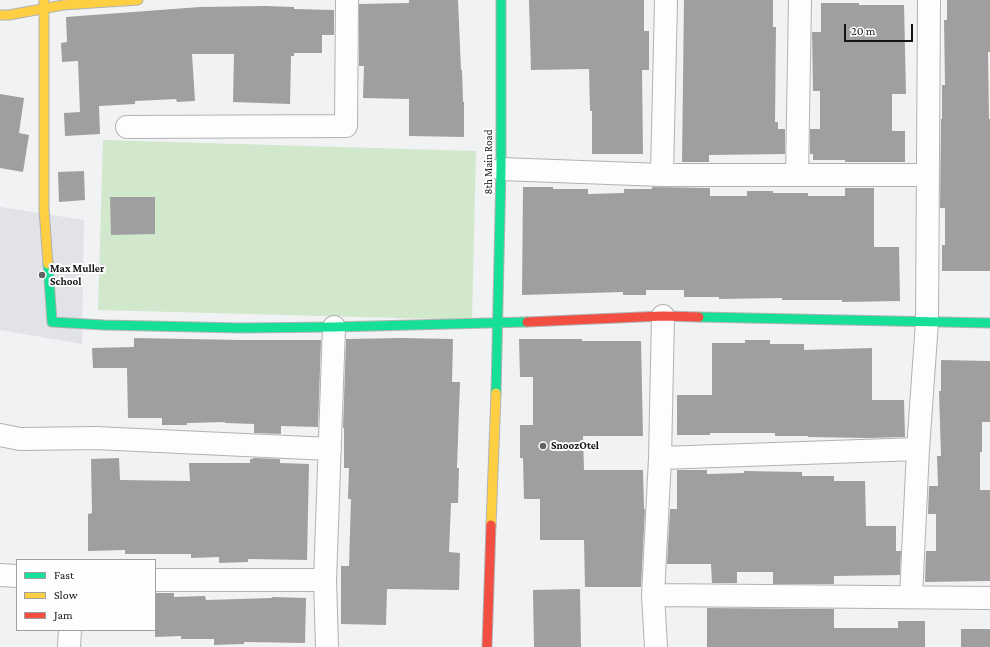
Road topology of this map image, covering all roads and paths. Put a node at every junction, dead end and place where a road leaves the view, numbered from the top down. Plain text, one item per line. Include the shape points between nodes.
1 (138, 0) edge
2 (347, 0) edge
3 (500, 0) edge
4 (666, 0) edge
5 (800, 0) edge
6 (929, 0) edge
7 (44, 4) edge
8 (0, 15) edge
9 (127, 127) dead end
10 (501, 169) junction
11 (797, 174) junction
12 (662, 175) junction
13 (927, 175) junction
14 (662, 316) junction
15 (927, 322) junction
16 (498, 323) junction
17 (990, 323) edge
18 (334, 327) junction
19 (0, 435) edge
20 (918, 449) junction
21 (330, 450) junction
22 (660, 458) junction
23 (0, 574) edge
24 (16, 576) edge
25 (156, 580) edge
26 (325, 580) junction
27 (653, 595) junction
28 (911, 597) junction
29 (990, 598) edge
30 (70, 631) edge
31 (69, 647) edge
32 (327, 647) edge
33 (487, 647) edge
34 (656, 647) edge

1 - 7 street
2 - 9 street via 346,126
3 - 10 street, 8th Main Road
4 - 12 street
5 - 11 street
6 - 13 street
7 - 8 street via 9,15
7 - 18 street via 44,209 52,322 241,328
10 - 12 street
10 - 16 street, 8th Main Road
11 - 12 street
11 - 13 street
13 - 15 street
14 - 15 street
14 - 16 street
14 - 22 street
15 - 17 street
15 - 20 street
16 - 18 street
16 - 33 street, 8th Main Road
18 - 21 street
19 - 21 street via 20,438 95,438
20 - 22 street
20 - 28 street
21 - 26 street
22 - 27 street
23 - 24 street
25 - 26 street
26 - 32 street
27 - 28 street
27 - 34 street
28 - 29 street
30 - 31 street

